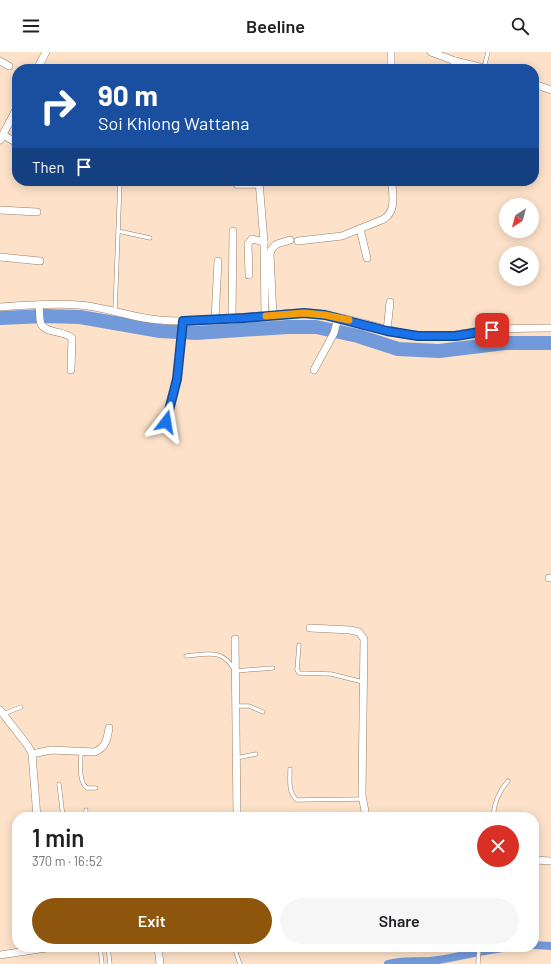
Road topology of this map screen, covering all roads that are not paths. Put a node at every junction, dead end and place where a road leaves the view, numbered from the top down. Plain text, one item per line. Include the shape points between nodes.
1 (46, 52) edge
2 (391, 52) edge
3 (431, 52) edge
4 (488, 52) edge
5 (455, 60) junction
6 (0, 61) edge
7 (40, 64) edge
8 (391, 64) edge
9 (454, 64) edge
10 (470, 64) edge
11 (486, 64) edge
12 (9, 66) dead end
13 (539, 86) edge
14 (551, 90) edge
15 (12, 117) edge
16 (1, 138) edge
17 (12, 141) edge
18 (120, 186) edge
19 (259, 186) edge
20 (392, 186) edge
21 (0, 210) edge
22 (37, 212) dead end
23 (360, 229) junction
24 (118, 231) junction
25 (233, 231) dead end
26 (150, 238) dead end
27 (264, 242) junction
28 (0, 257) edge
29 (367, 258) dead end
30 (40, 261) dead end
31 (218, 261) dead end
32 (249, 275) dead end
33 (390, 302) dead end
34 (0, 307) edge
35 (40, 308) junction
36 (115, 311) junction
37 (269, 316) junction
38 (215, 319) junction
39 (232, 319) junction
40 (338, 320) junction
41 (183, 324) junction
42 (551, 328) edge
43 (387, 331) junction
44 (70, 370) dead end
45 (314, 370) dead end
46 (166, 422) dead end
47 (310, 628) dead end
48 (235, 639) dead end
49 (299, 645) dead end
50 (186, 656) dead end
51 (273, 668) dead end
52 (235, 671) junction
53 (364, 683) junction
54 (235, 706) junction
55 (21, 707) dead end
56 (2, 712) edge
57 (263, 712) dead end
58 (109, 728) dead end
59 (81, 752) junction
60 (32, 754) junction
61 (256, 754) dead end
62 (236, 758) junction
63 (290, 769) dead end
64 (508, 781) dead end
65 (59, 784) dead end
66 (96, 788) dead end
67 (363, 799) junction
68 (36, 812) edge
69 (62, 812) edge
70 (237, 812) edge
71 (365, 812) edge
72 (493, 812) edge
73 (539, 860) edge
74 (551, 861) edge
75 (17, 952) edge
76 (101, 952) edge
77 (109, 952) edge
78 (159, 952) edge
79 (236, 952) edge
80 (479, 952) edge
81 (0, 955) edge
82 (102, 964) edge
83 (110, 964) edge
84 (160, 964) edge
85 (240, 964) edge
86 (478, 964) edge

1 - 7 street
2 - 8 street
3 - 5 street
4 - 11 lane
5 - 9 street
5 - 10 street
6 - 12 street
13 - 14 street
15 - 16 street
16 - 17 street
18 - 24 lane
19 - 27 street
20 - 23 street via 390,215
21 - 22 street
23 - 29 street
23 - 37 street via 342,236 294,240 275,245 270,254
24 - 26 lane
24 - 36 lane
25 - 39 street
27 - 32 street via 252,238 248,244
27 - 37 street
28 - 30 street
31 - 38 street
33 - 43 street
34 - 35 street
35 - 36 street via 78,305
35 - 44 street via 40,322 45,328 64,332 72,338
36 - 41 street
37 - 39 street
37 - 40 street via 304,313 325,315
38 - 39 street
38 - 41 street
40 - 43 street
40 - 45 street via 334,333
41 - 46 street via 177,379
42 - 43 street via 507,328 431,337
47 - 53 street via 358,632 364,639 365,646
48 - 52 street
49 - 53 lane via 299,673 331,674
50 - 52 lane via 219,654 230,661
51 - 52 lane
52 - 54 street
53 - 67 street
54 - 57 lane via 249,706
54 - 62 street
55 - 56 lane
56 - 60 street
58 - 59 street via 107,742 100,750
59 - 60 street via 51,750
59 - 66 lane via 84,786
60 - 68 street
61 - 62 lane
62 - 70 street
63 - 67 lane via 289,787 297,800
64 - 72 lane via 500,790
65 - 69 lane
67 - 71 street
73 - 74 street
75 - 81 street
76 - 82 lane
77 - 83 lane
78 - 84 street
79 - 85 lane
80 - 86 lane

